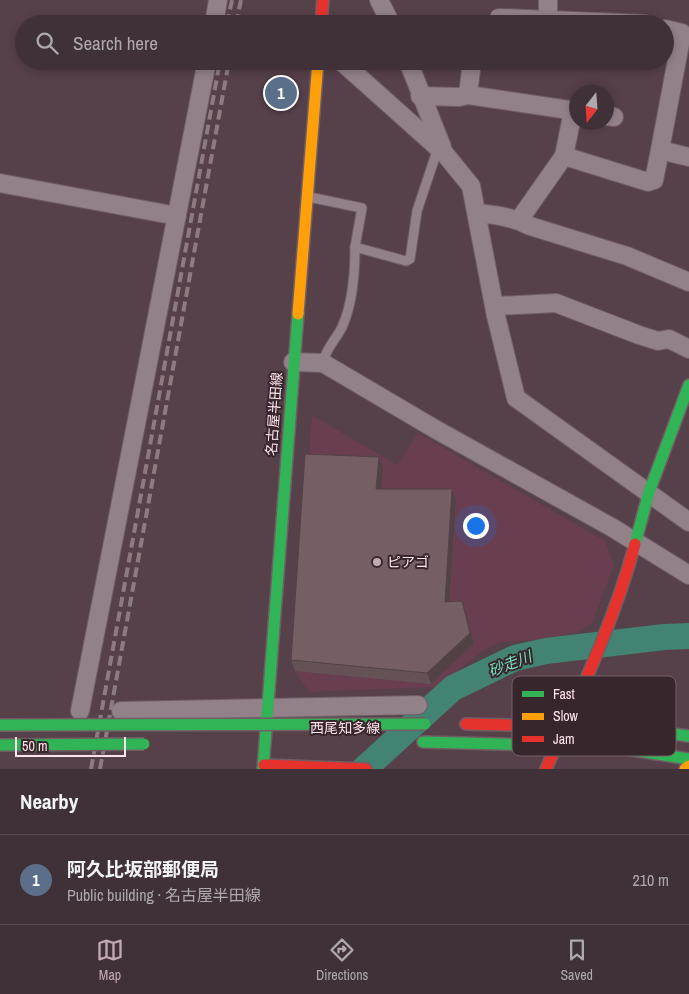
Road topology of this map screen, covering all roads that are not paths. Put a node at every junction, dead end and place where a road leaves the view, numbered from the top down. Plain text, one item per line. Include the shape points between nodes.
1 (218, 0) edge
2 (322, 0) edge
3 (379, 0) edge
4 (548, 0) edge
5 (216, 15) edge
6 (321, 15) edge
7 (386, 15) edge
8 (548, 15) edge
9 (679, 30) edge
10 (674, 62) edge
11 (205, 70) edge
12 (317, 70) edge
13 (351, 70) edge
14 (411, 70) edge
15 (471, 70) edge
16 (673, 70) edge
17 (468, 95) junction
18 (420, 96) junction
19 (569, 110) edge
20 (570, 130) edge
21 (660, 150) junction
22 (443, 153) junction
23 (564, 156) junction
24 (689, 157) edge
25 (0, 183) edge
26 (306, 196) junction
27 (477, 213) junction
28 (177, 216) junction
29 (519, 220) junction
30 (355, 246) junction
31 (689, 282) edge
32 (496, 306) junction
33 (689, 349) edge
34 (293, 362) junction
35 (323, 363) junction
36 (689, 385) edge
37 (684, 411) edge
38 (649, 492) junction
39 (689, 522) edge
40 (636, 544) junction
41 (689, 575) edge
42 (588, 676) edge
43 (418, 705) dead end
44 (268, 708) junction
45 (0, 712) edge
46 (118, 712) dead end
47 (429, 724) dead end
48 (453, 724) dead end
49 (512, 725) edge
50 (0, 726) edge
51 (676, 734) edge
52 (689, 736) edge
53 (418, 742) dead end
54 (256, 743) dead end
55 (276, 743) dead end
56 (512, 743) edge
57 (158, 744) dead end
58 (0, 745) edge
59 (552, 756) edge
60 (666, 756) edge
61 (689, 760) edge
62 (689, 766) edge
63 (264, 767) edge
64 (366, 769) edge
65 (546, 769) edge
66 (686, 769) edge

1 - 5 street
2 - 6 main road
3 - 7 street
4 - 8 street
9 - 10 street
11 - 28 street
12 - 26 main road, 名古屋半田線
13 - 22 street
14 - 18 street
15 - 17 street
16 - 21 street
17 - 18 street
17 - 19 street
18 - 22 street
20 - 23 street
21 - 23 street via 654,180 648,182
21 - 24 street
22 - 27 street via 471,186
22 - 30 lane via 435,157 417,211 410,259 406,261
23 - 29 street
25 - 28 street
26 - 30 lane via 362,208
26 - 34 main road, 名古屋半田線
27 - 29 street
27 - 32 street
28 - 45 street via 87,711
29 - 31 street via 628,256
30 - 35 lane via 354,275 343,324 326,350
32 - 33 street via 556,303 639,335 658,341 669,339
32 - 38 street via 516,398
34 - 35 street
34 - 44 main road, 名古屋半田線
35 - 40 street
36 - 37 main road
37 - 38 main road
38 - 39 street
38 - 40 main road
40 - 41 street
40 - 42 main road
43 - 44 street
44 - 46 street
44 - 63 main road, 名古屋半田線
47 - 50 main road, 西尾知多線, bridge
48 - 49 main road
51 - 52 main road
53 - 56 main road
54 - 55 main road
57 - 58 main road, bridge
59 - 65 main road
60 - 61 main road
62 - 66 main road
63 - 64 main road

